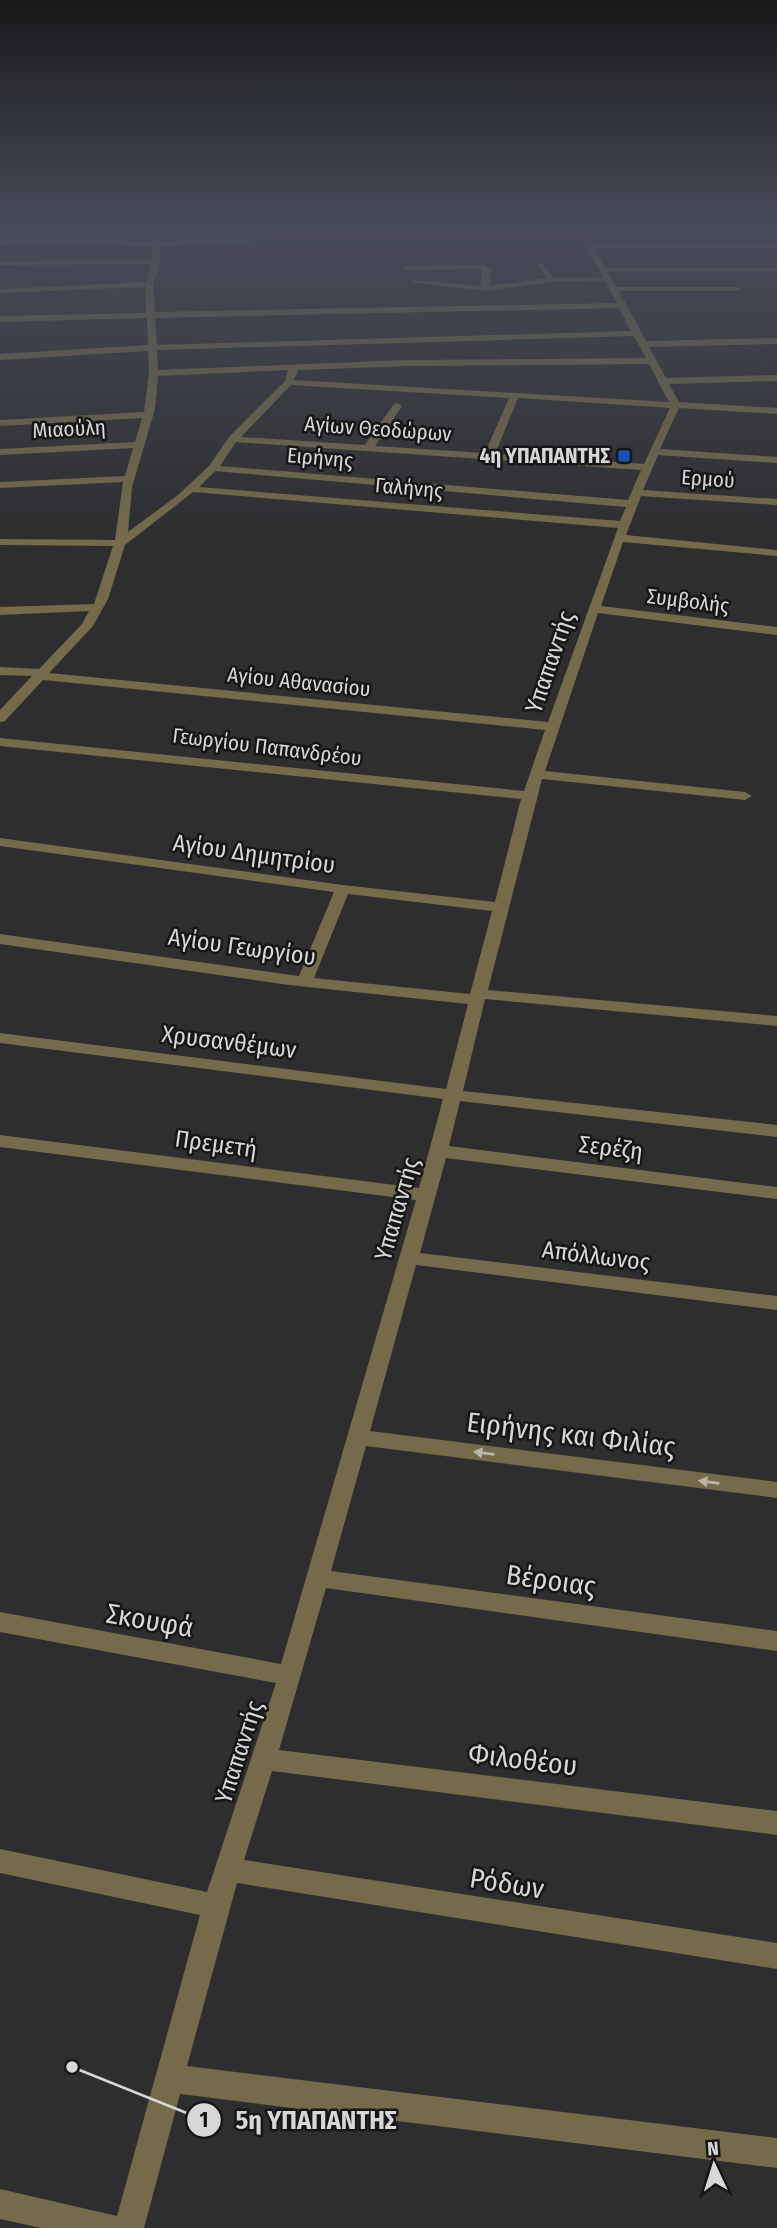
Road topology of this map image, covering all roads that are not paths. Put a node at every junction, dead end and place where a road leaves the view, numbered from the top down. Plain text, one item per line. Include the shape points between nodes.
1 (151, 331) edge
2 (636, 331) edge
3 (777, 341) edge
4 (644, 346) junction
5 (150, 348) junction
6 (0, 356) edge
7 (293, 368) junction
8 (154, 373) junction
9 (777, 378) edge
10 (663, 381) junction
11 (289, 382) junction
12 (515, 394) junction
13 (676, 405) junction
14 (397, 406) dead end
15 (777, 411) edge
16 (148, 415) junction
17 (0, 422) edge
18 (233, 439) junction
19 (139, 445) junction
20 (368, 448) junction
21 (0, 452) edge
22 (489, 456) junction
23 (651, 459) junction
24 (777, 460) edge
25 (213, 468) junction
26 (130, 479) junction
27 (0, 485) edge
28 (191, 489) junction
29 (635, 498) junction
30 (777, 502) edge
31 (622, 531) junction
32 (0, 542) edge
33 (120, 544) junction
34 (777, 553) edge
35 (98, 607) junction
36 (594, 610) junction
37 (0, 611) edge
38 (777, 631) edge
39 (0, 671) edge
40 (40, 675) junction
41 (0, 718) edge
42 (555, 727) junction
43 (0, 742) edge
44 (538, 774) junction
45 (530, 796) junction
46 (745, 796) dead end
47 (0, 842) edge
48 (343, 889) junction
49 (501, 906) junction
50 (0, 939) edge
51 (305, 981) junction
52 (478, 997) junction
53 (777, 1021) edge
54 (0, 1038) edge
55 (453, 1095) junction
56 (777, 1131) edge
57 (0, 1141) edge
58 (439, 1151) junction
59 (777, 1193) edge
60 (427, 1195) junction
61 (409, 1258) junction
62 (777, 1303) edge
63 (358, 1437) junction
64 (777, 1490) edge
65 (318, 1578) junction
66 (0, 1622) edge
67 (777, 1640) edge
68 (290, 1676) junction
69 (262, 1759) junction
70 (777, 1823) edge
71 (0, 1861) edge
72 (227, 1869) junction
73 (216, 1906) junction
74 (777, 1956) edge
75 (168, 2078) junction
76 (777, 2152) edge
77 (0, 2204) edge
78 (109, 2228) edge
79 (129, 2228) edge

1 - 5 street
2 - 4 street
3 - 4 street
4 - 5 street
4 - 7 street
4 - 10 street
5 - 6 street
5 - 8 street
7 - 8 street
7 - 11 street
8 - 16 street
9 - 10 street
10 - 13 street
11 - 12 street
11 - 18 street
12 - 13 street
12 - 22 street
13 - 15 street
13 - 23 street, Υπαπαντής
14 - 20 street
16 - 17 street
16 - 19 street
18 - 20 street, Αγίων Θεοδώρων
18 - 25 street
19 - 21 street, Μιαούλη
19 - 26 street
20 - 22 street, Αγίων Θεοδώρων
22 - 23 street, Αγίων Θεοδώρων
23 - 24 street, Αγίων Θεοδώρων
23 - 29 street, Υπαπαντής
25 - 28 street
25 - 29 street, Ειρήνης
26 - 27 street
26 - 33 street
28 - 31 street, Γαλήνης
28 - 33 street
29 - 30 street, Ερμού
29 - 31 street, Υπαπαντής
31 - 34 street
31 - 36 street, Υπαπαντής
32 - 33 street
33 - 35 street
35 - 37 street
35 - 40 street via 87,626
36 - 38 street, Συμβολής
36 - 42 street, Υπαπαντής
39 - 40 street, Αγίου Αθανασίου
40 - 41 street
40 - 42 street, Αγίου Αθανασίου
42 - 44 street, Υπαπαντής
43 - 45 street, Γεωργίου Παπανδρέου
44 - 45 street, Υπαπαντής
44 - 46 street
45 - 49 street, Υπαπαντής
47 - 48 street, Αγίου Δημητρίου
48 - 49 street, Αγίου Δημητρίου
48 - 51 street
49 - 52 street, Υπαπαντής
50 - 51 street, Αγίου Γεωργίου
51 - 52 street, Αγίου Γεωργίου
52 - 53 street, Αγίου Γεωργίου
52 - 55 street, Υπαπαντής
54 - 55 street, Χρυσανθέμων
55 - 56 street, Χρυσανθέμων
55 - 58 street, Υπαπαντής
57 - 60 street, Πρεμετή
58 - 59 street, Σερέζη
58 - 60 street, Υπαπαντής
60 - 61 street, Υπαπαντής
61 - 62 street, Απόλλωνος
61 - 63 street, Υπαπαντής
64 -> 63 street, Ειρήνης και Φιλίας
63 - 65 street, Υπαπαντής
65 - 67 street, Βέροιας
65 - 68 street, Υπαπαντής
66 - 68 street, Σκουφά
68 - 69 street, Υπαπαντής
69 - 70 street, Φιλοθέου
69 - 72 street, Υπαπαντής
71 - 73 street
72 - 73 street, Υπαπαντής
72 - 74 street, Ρόδων
73 - 75 street, Υπαπαντής
75 - 76 street
75 - 79 street, Υπαπαντής
77 - 78 street

